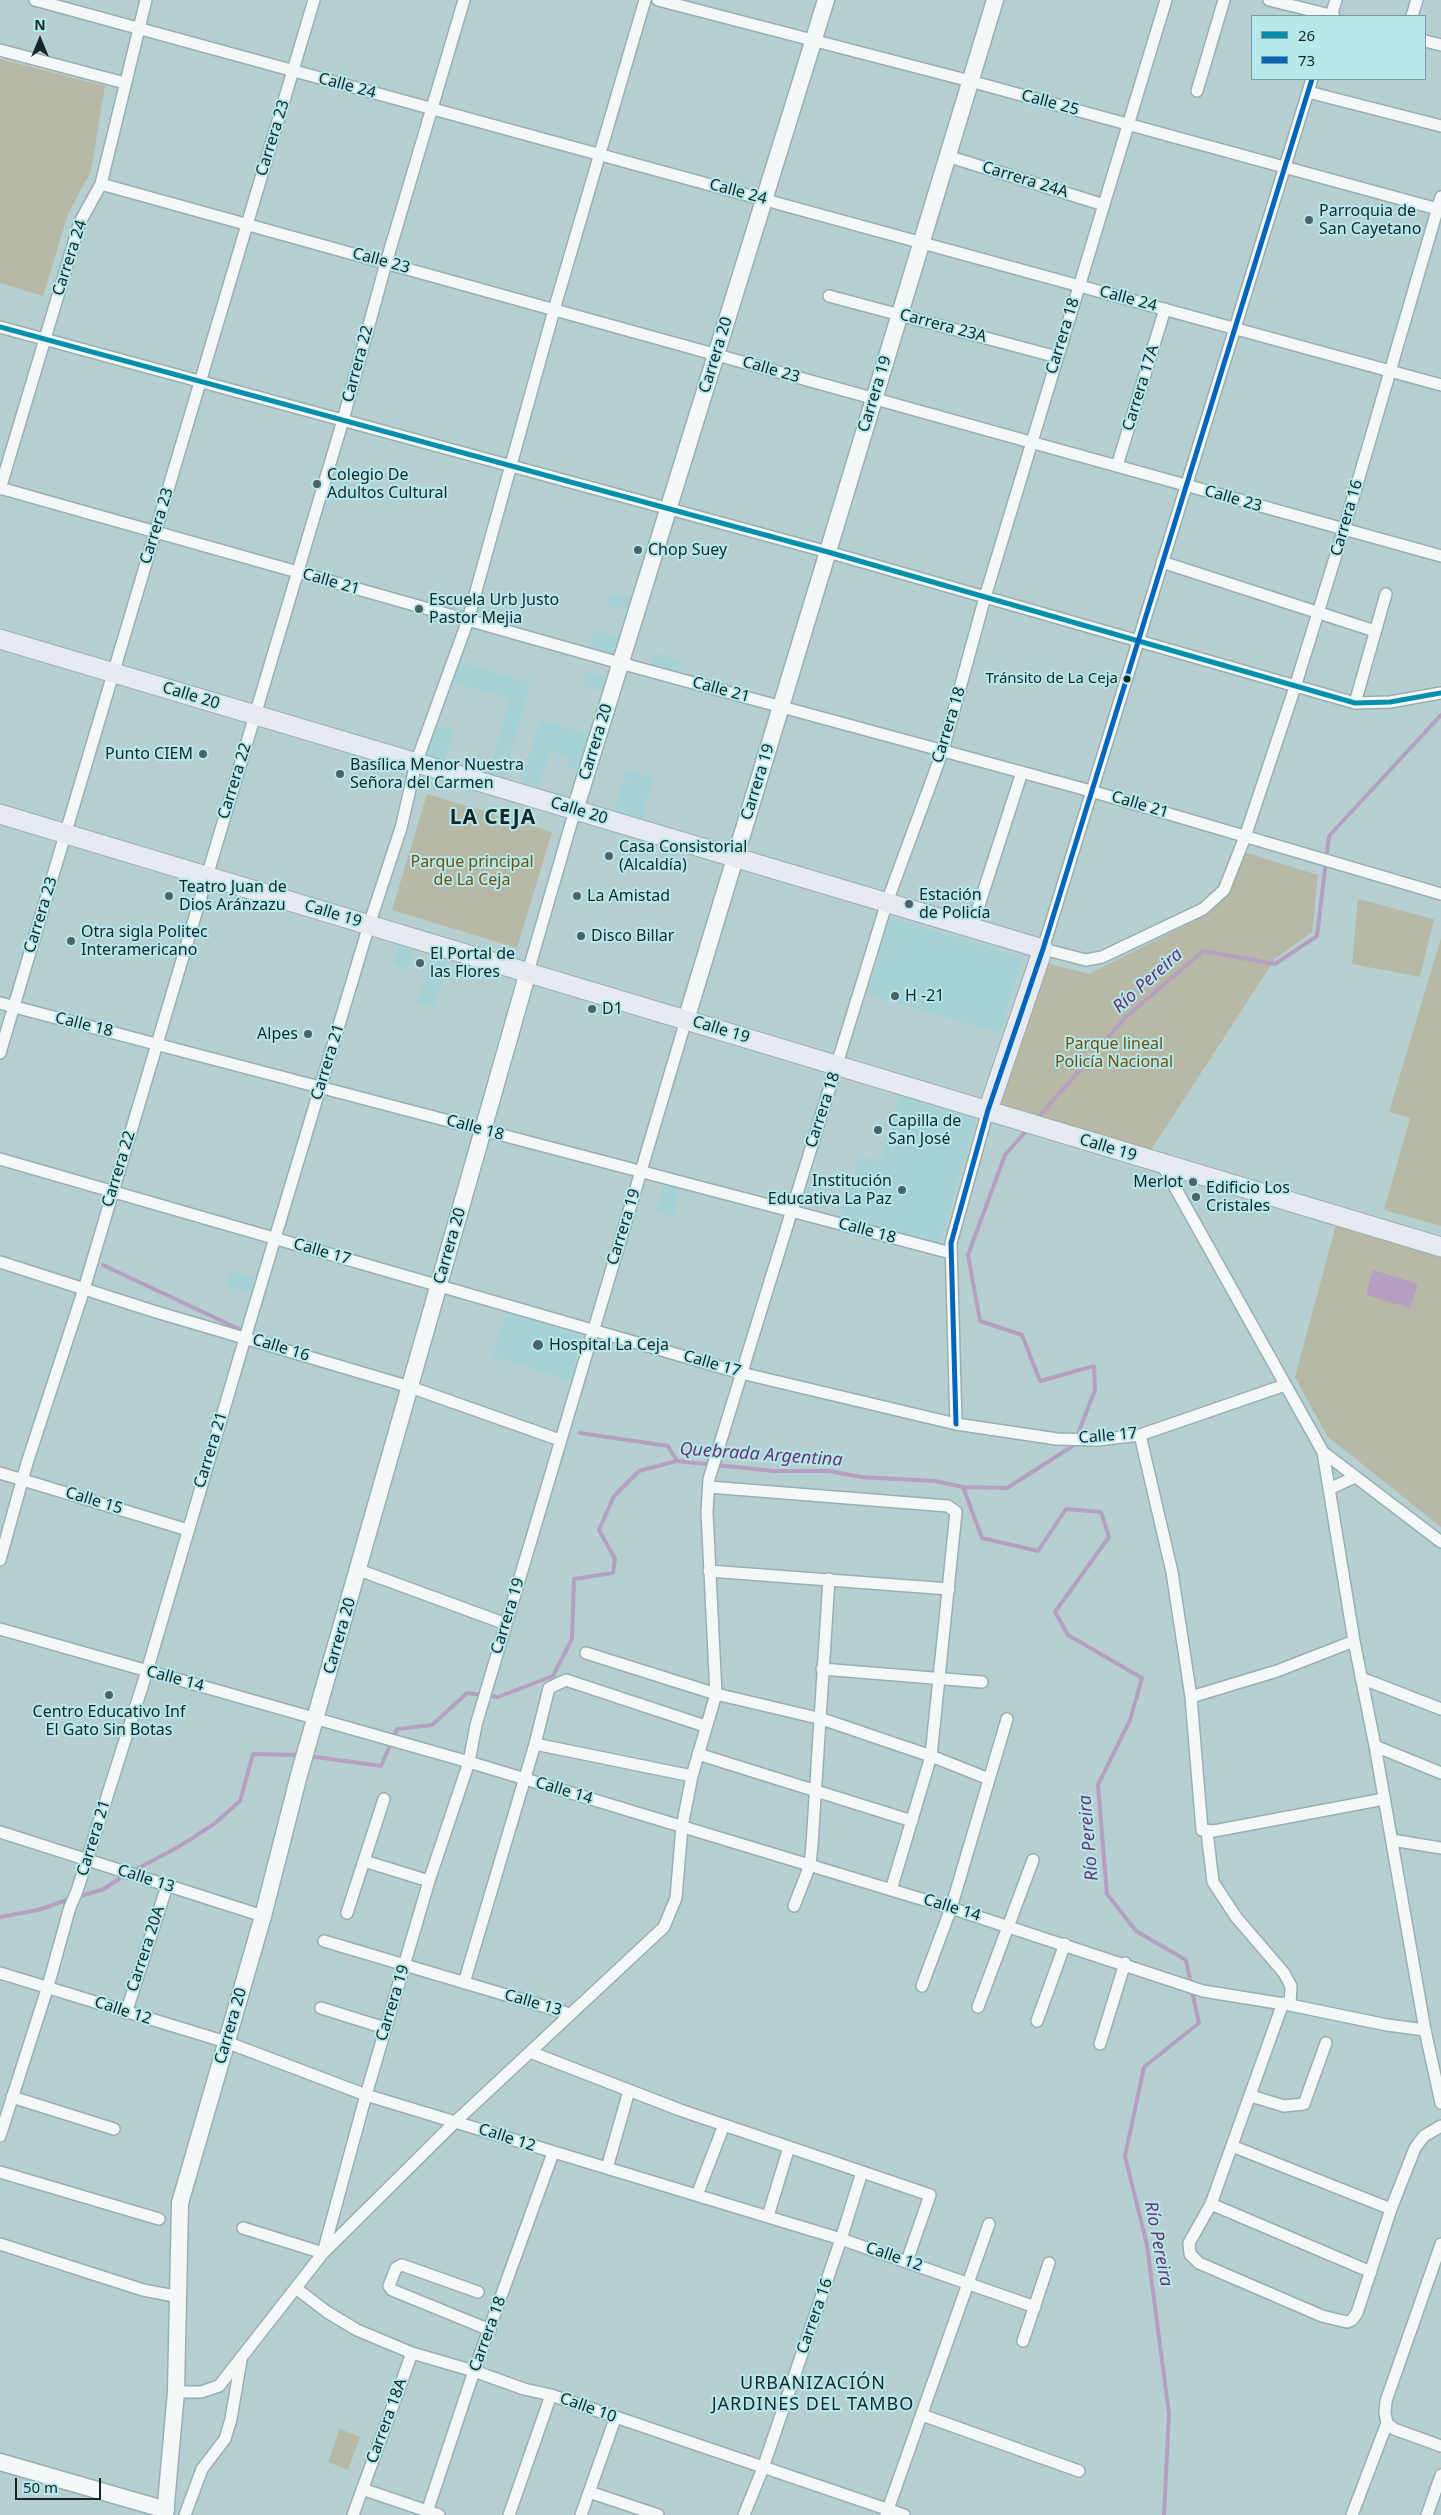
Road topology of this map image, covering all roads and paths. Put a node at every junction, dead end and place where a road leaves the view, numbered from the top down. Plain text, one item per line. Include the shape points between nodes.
1 (35, 0) edge
2 (146, 0) edge
3 (314, 0) edge
4 (464, 0) edge
5 (645, 0) edge
6 (658, 0) edge
7 (826, 0) edge
8 (995, 0) edge
9 (1166, 0) edge
10 (1224, 0) edge
11 (1269, 0) edge
12 (1336, 0) edge
13 (1417, 0) edge
14 (1328, 15) edge
15 (1332, 15) edge
16 (1412, 15) edge
17 (138, 28) junction
18 (813, 41) junction
19 (1426, 41) edge
20 (1441, 45) edge
21 (0, 50) edge
22 (293, 71) junction
23 (1312, 80) edge
24 (970, 81) junction
25 (125, 82) junction
26 (1197, 91) dead end
27 (1308, 92) junction
28 (432, 109) junction
29 (1127, 124) junction
30 (1441, 126) edge
31 (601, 155) junction
32 (947, 156) junction
33 (1285, 166) junction
34 (101, 184) junction
35 (1441, 197) edge
36 (764, 200) junction
37 (1104, 205) junction
38 (1439, 209) edge
39 (247, 225) junction
40 (921, 243) junction
41 (386, 263) junction
42 (1079, 286) junction
43 (829, 296) dead end
44 (1165, 309) junction
45 (554, 310) junction
46 (899, 315) junction
47 (0, 327) edge
48 (1234, 329) junction
49 (45, 339) junction
50 (716, 354) junction
51 (1057, 357) junction
52 (1390, 371) junction
53 (200, 381) junction
54 (1441, 385) edge
55 (874, 398) junction
56 (343, 420) junction
57 (1031, 442) junction
58 (510, 466) junction
59 (1117, 466) junction
60 (1186, 485) junction
61 (0, 488) edge
62 (668, 509) junction
63 (1344, 529) junction
64 (155, 532) junction
65 (828, 552) junction
66 (1441, 556) edge
67 (1162, 562) junction
68 (297, 572) junction
69 (1386, 594) dead end
70 (986, 597) junction
71 (1318, 613) junction
72 (468, 620) junction
73 (1375, 631) junction
74 (0, 639) edge
75 (1138, 640) junction
76 (620, 663) junction
77 (114, 673) junction
78 (1295, 687) junction
79 (1441, 693) edge
80 (1355, 703) junction
81 (781, 706) junction
82 (255, 715) junction
83 (942, 750) junction
84 (416, 762) junction
85 (1022, 772) junction
86 (1091, 791) junction
87 (575, 810) junction
88 (0, 814) edge
89 (66, 833) junction
90 (1245, 836) junction
91 (735, 857) junction
92 (207, 876) junction
93 (1441, 894) edge
94 (887, 902) junction
95 (369, 925) junction
96 (972, 927) junction
97 (1042, 948) junction
98 (528, 972) junction
99 (0, 1004) edge
100 (14, 1007) junction
101 (686, 1020) junction
102 (157, 1044) junction
103 (0, 1053) edge
104 (838, 1065) junction
105 (320, 1087) junction
106 (988, 1110) junction
107 (483, 1130) junction
108 (0, 1159) edge
109 (1162, 1164) junction
110 (641, 1171) junction
111 (113, 1191) junction
112 (791, 1211) junction
113 (275, 1238) junction
114 (1441, 1247) edge
115 (951, 1253) junction
116 (0, 1262) edge
117 (439, 1286) junction
118 (84, 1288) junction
119 (593, 1330) junction
120 (245, 1338) junction
121 (741, 1373) junction
122 (1285, 1385) junction
123 (410, 1387) junction
124 (956, 1424) junction
125 (1140, 1435) junction
126 (560, 1440) junction
127 (1323, 1452) junction
128 (0, 1473) edge
129 (1355, 1477) junction
130 (23, 1480) junction
131 (709, 1483) junction
132 (1329, 1489) junction
133 (188, 1530) junction
134 (1441, 1542) edge
135 (0, 1560) edge
136 (358, 1570) junction
137 (709, 1571) junction
138 (829, 1579) junction
139 (949, 1589) junction
140 (506, 1624) junction
141 (0, 1629) edge
142 (1354, 1641) junction
143 (586, 1653) dead end
144 (822, 1670) junction
145 (147, 1671) junction
146 (940, 1678) junction
147 (1361, 1678) junction
148 (982, 1682) dead end
149 (716, 1694) junction
150 (1191, 1697) junction
151 (1441, 1709) edge
152 (317, 1718) junction
153 (822, 1719) junction
154 (1007, 1719) dead end
155 (706, 1726) junction
156 (535, 1744) junction
157 (1375, 1746) junction
158 (698, 1754) junction
159 (931, 1756) junction
160 (468, 1762) junction
161 (1441, 1773) edge
162 (692, 1776) junction
163 (523, 1779) junction
164 (989, 1779) junction
165 (817, 1792) junction
166 (1384, 1798) junction
167 (384, 1799) dead end
168 (912, 1821) junction
169 (682, 1827) junction
170 (0, 1832) edge
171 (1207, 1832) junction
172 (1392, 1840) junction
173 (1441, 1848) edge
174 (87, 1859) junction
175 (1033, 1860) dead end
176 (364, 1861) junction
177 (810, 1865) junction
178 (429, 1881) junction
179 (167, 1886) junction
180 (891, 1890) junction
181 (794, 1906) dead end
182 (951, 1908) junction
183 (347, 1913) dead end
184 (263, 1916) junction
185 (1009, 1926) junction
186 (324, 1941) dead end
187 (1065, 1944) junction
188 (1125, 1963) junction
189 (404, 1965) junction
190 (1, 1973) edge
191 (464, 1983) junction
192 (48, 1986) junction
193 (922, 1986) dead end
194 (1287, 2004) junction
195 (978, 2007) dead end
196 (321, 2008) dead end
197 (126, 2013) junction
198 (570, 2014) junction
199 (1037, 2021) dead end
200 (385, 2028) junction
201 (1425, 2030) junction
202 (226, 2042) junction
203 (1100, 2044) dead end
204 (1326, 2044) dead end
205 (530, 2052) junction
206 (629, 2091) junction
207 (366, 2095) junction
208 (1251, 2096) junction
209 (12, 2098) junction
210 (1441, 2103) edge
211 (455, 2122) junction
212 (724, 2125) junction
213 (1441, 2126) edge
214 (114, 2129) dead end
215 (0, 2136) edge
216 (1232, 2146) junction
217 (788, 2147) junction
218 (553, 2153) junction
219 (607, 2168) junction
220 (0, 2172) edge
221 (862, 2172) junction
222 (697, 2195) junction
223 (1211, 2204) junction
224 (1391, 2209) junction
225 (768, 2216) junction
226 (159, 2219) dead end
227 (989, 2224) dead end
228 (243, 2228) dead end
229 (841, 2239) junction
230 (0, 2244) edge
231 (1441, 2244) edge
232 (323, 2254) junction
233 (907, 2261) junction
234 (1049, 2263) dead end
235 (1371, 2272) junction
236 (969, 2283) junction
237 (297, 2289) junction
238 (478, 2292) dead end
239 (180, 2297) junction
240 (1035, 2307) junction
241 (490, 2330) junction
242 (1023, 2341) dead end
243 (412, 2353) junction
244 (242, 2358) junction
245 (474, 2371) junction
246 (176, 2392) junction
247 (551, 2395) junction
248 (922, 2415) junction
249 (615, 2419) junction
250 (1387, 2423) junction
251 (1441, 2446) edge
252 (0, 2462) edge
253 (763, 2468) junction
254 (1079, 2470) dead end
255 (1441, 2475) edge
256 (362, 2489) junction
257 (589, 2492) junction
258 (887, 2512) edge
259 (166, 2513) edge
260 (426, 2513) edge
261 (185, 2515) edge
262 (352, 2515) edge
263 (439, 2515) edge
264 (508, 2515) edge
265 (581, 2515) edge
266 (658, 2515) edge
267 (744, 2515) edge
268 (904, 2515) edge
269 (1352, 2515) edge
270 (1427, 2515) edge

1 - 17 street, Calle 24
2 - 17 street, Carrera 24
3 - 22 street, Carrera 23
4 - 28 street, Carrera 22
5 - 31 street, Carrera 21
6 - 18 street, Calle 25
7 - 18 main road, Carrera 20
8 - 24 main road, Carrera 19
9 - 29 street, Carrera 18
10 - 26 street
11 - 14 street
12 - 15 street
13 - 16 street
17 - 22 street, Calle 24
17 - 25 street, Carrera 24
18 - 24 street, Calle 25
18 - 36 main road, Carrera 20
19 - 20 street
21 - 25 street
22 - 28 street, Calle 24
22 - 39 street, Carrera 23
23 - 27 street
24 - 29 street, Calle 25
24 - 32 main road, Carrera 19
25 - 34 street, Carrera 24
27 - 30 street
27 - 33 street
28 - 31 street, Calle 24
28 - 41 street, Carrera 22
29 - 33 street, Calle 25
29 - 37 street, Carrera 18
31 - 36 street, Calle 24
31 - 45 street, Carrera 21
32 - 37 street, Carrera 24A
32 - 40 main road, Carrera 19
33 - 38 street, Calle 25
33 - 48 street
34 - 39 street, Calle 23
34 - 49 street, Carrera 24 via 80,222
35 - 38 street, Carrera 16
36 - 40 street, Calle 24
36 - 50 main road, Carrera 20
37 - 42 street, Carrera 18
38 - 52 street, Carrera 16
39 - 41 street, Calle 23
39 - 53 street, Carrera 23
40 - 42 street, Calle 24
40 - 46 main road, Carrera 19
41 - 45 street, Calle 23
41 - 56 street, Carrera 22
42 - 44 street, Calle 24
42 - 51 street, Carrera 18
43 - 46 street, Carrera 23A
44 - 48 street, Calle 24
44 - 59 street, Carrera 17A
45 - 50 street, Calle 23
45 - 58 street, Carrera 21
46 - 51 street, Carrera 23A
46 - 55 main road, Carrera 19
47 - 49 street
48 - 52 street, Calle 24
48 - 60 street
49 - 53 street
49 - 61 street, Carrera 24
50 - 55 street, Calle 23
50 - 62 main road, Carrera 20
51 - 57 street, Carrera 18
52 - 54 street, Calle 24
52 - 63 street, Carrera 16
53 - 56 street
53 - 64 street, Carrera 23
55 - 57 street, Calle 23
55 - 65 main road, Carrera 19
56 - 58 street
56 - 68 street, Carrera 22
57 - 59 street, Calle 23
57 - 70 street, Carrera 18
58 - 62 street
58 - 72 street, Carrera 21
59 - 60 street, Calle 23
60 - 63 street, Calle 23
60 - 67 street
61 - 64 street, Calle 21
62 - 65 street
62 - 76 main road, Carrera 20
63 - 66 street, Calle 23
63 - 71 street, Carrera 16
64 - 68 street, Calle 21
64 - 77 street, Carrera 23
65 - 70 street
65 - 81 main road, Carrera 19
67 - 71 street
67 - 75 street
68 - 72 street, Calle 21
68 - 82 street, Carrera 22
69 - 73 street
70 - 75 street
70 - 83 street, Carrera 18
71 - 73 street
71 - 78 street, Carrera 16
72 - 76 street, Calle 21
72 - 84 street, Carrera 21
73 - 80 street
74 - 77 main road, Calle 20
75 - 78 street
75 - 86 street
76 - 81 street, Calle 21
76 - 87 main road, Carrera 20
77 - 82 main road, Calle 20
77 - 89 street, Carrera 23
78 - 80 street
78 - 90 street, Carrera 16
79 - 80 street via 1390,702
81 - 83 street, Calle 21
81 - 91 main road, Carrera 19
82 - 84 main road, Calle 20
82 - 92 street, Carrera 22
83 - 85 street, Calle 21
83 - 94 street, Carrera 18
84 - 87 main road, Calle 20
84 - 95 street, Carrera 21 via 401,828
85 - 86 street, Calle 21
85 - 96 street
86 - 90 street, Calle 21
86 - 97 street
87 - 91 main road, Calle 20
87 - 98 street, Carrera 20
88 - 89 main road, Calle 19
89 - 92 main road, Calle 19
89 - 100 street, Carrera 23
90 - 93 street, Calle 21
90 - 97 street, Carrera 16 via 1224,890 1203,908 1102,957 1086,960
91 - 94 main road, Calle 20
91 - 101 main road, Carrera 19
92 - 95 main road, Calle 19
92 - 102 street, Carrera 22
94 - 96 main road, Calle 20
94 - 104 street, Carrera 18
95 - 98 main road, Calle 19
95 - 105 street, Carrera 21
96 - 97 main road, Calle 20
97 - 106 main road
98 - 101 main road, Calle 19
98 - 107 main road, Carrera 20
99 - 100 street, Calle 18
100 - 102 street, Calle 18
100 - 103 street, Carrera 23
101 - 104 main road, Calle 19
101 - 110 street, Carrera 19
102 - 105 street, Calle 18
102 - 111 street, Carrera 22
104 - 106 main road, Calle 19
104 - 112 street, Carrera 18
105 - 107 street, Calle 18
105 - 113 street, Carrera 21
106 - 109 main road, Calle 19
106 - 115 street via 951,1243
107 - 110 street, Calle 18
107 - 117 main road, Carrera 20
108 - 111 street, Calle 17
109 - 114 main road, Calle 19
109 - 122 street
110 - 112 street, Calle 18
110 - 119 street, Carrera 19
111 - 113 street, Calle 17
111 - 118 street, Carrera 22
112 - 115 street, Calle 18
112 - 121 street, Carrera 18
113 - 117 street, Calle 17
113 - 120 street, Carrera 21
115 - 124 street
116 - 118 street, Calle 16
117 - 119 street, Calle 17
117 - 123 main road, Carrera 20
118 - 120 street, Calle 16
118 - 130 street, Carrera 22
119 - 121 street, Calle 17
119 - 126 street, Carrera 19
120 - 123 street, Calle 16
120 - 133 street, Carrera 21
121 - 124 street, Calle 17
121 - 131 street, Carrera 18
122 - 125 street, Calle 17
122 - 127 street
123 - 126 street, Calle 16
123 - 136 main road, Carrera 20
124 - 125 street, Calle 17 via 1057,1438 1097,1440
125 - 150 street via 1169,1550
126 - 140 street, Carrera 19
127 - 129 street
127 - 132 street
128 - 130 street, Calle 15
129 - 132 street
129 - 134 street
130 - 133 street, Calle 15
130 - 135 street, Carrera 22
131 - 137 street, Carrera 18
131 - 139 street via 952,1508 956,1512 956,1524
132 - 142 street
133 - 145 street, Carrera 21
136 - 140 street
136 - 152 main road, Carrera 20
137 - 138 street
137 - 149 street, Carrera 18
138 - 139 street
138 - 144 street
139 - 146 street
140 - 160 street, Carrera 19
141 - 145 street, Calle 14
142 - 147 street
142 - 150 street via 1277,1671
143 - 149 street
144 - 146 street
144 - 153 street
145 - 152 street, Calle 14
145 - 174 street, Carrera 21
146 - 148 street
146 - 159 street
147 - 151 street
147 - 157 street
149 - 153 street
149 - 155 street
150 - 171 street via 1200,1826
152 - 160 street, Calle 14
152 - 184 main road, Carrera 20
153 - 159 street
153 - 165 street
154 - 164 street
155 - 156 street via 566,1680 549,1688
155 - 158 street
156 - 162 street
156 - 163 street
157 - 161 street
157 - 166 street
158 - 162 street
158 - 165 street
159 - 164 street
159 - 168 street
160 - 163 street, Calle 14
160 - 178 street, Carrera 19
162 - 169 street
163 - 169 street, Calle 14
163 - 191 street
164 - 182 street
165 - 168 street
165 - 177 street
166 - 171 street
166 - 172 street
167 - 176 street
168 - 180 street
169 - 177 street, Calle 14
169 - 198 street via 676,1898 664,1927
170 - 174 street, Calle 13
171 - 194 street via 1213,1882 1236,1917 1284,1973 1291,1986
172 - 173 street
172 - 201 street
174 - 179 street, Calle 13
174 - 192 street, Carrera 21
175 - 185 street
176 - 178 street
176 - 183 street
177 - 180 street, Calle 14
177 - 181 street
178 - 189 street, Carrera 19
179 - 184 street, Calle 13
179 - 197 street, Carrera 20A
180 - 182 street, Calle 14
182 - 185 street, Calle 14
182 - 193 street
184 - 202 main road, Carrera 20
185 - 187 street, Calle 14
185 - 195 street
186 - 189 street, Calle 13
187 - 188 street, Calle 14
187 - 199 street
188 - 194 street, Calle 14 via 1203,1991
188 - 203 street
189 - 191 street, Calle 13
189 - 200 street, Carrera 19
190 - 192 street, Calle 12
191 - 198 street, Calle 13
192 - 197 street, Calle 12
192 - 209 street, Carrera 21
194 - 201 street, Calle 14
194 - 208 street
196 - 200 street
197 - 202 street, Calle 12
198 - 205 street
200 - 207 street, Carrera 19
201 - 210 street
202 - 207 street, Calle 12
202 - 239 main road, Carrera 20 via 180,2203
204 - 208 street via 1304,2104 1284,2106
205 - 206 street
205 - 211 street
206 - 212 street
206 - 219 street
207 - 211 street, Calle 12
207 - 232 street, Carrera 19
208 - 216 street
209 - 214 street
209 - 215 street, Carrera 21
211 - 218 street, Calle 12
211 - 232 street
212 - 217 street
212 - 222 street
213 - 224 street via 1424,2136 1415,2148
216 - 223 street
216 - 224 street
217 - 221 street
217 - 225 street
218 - 219 street, Calle 12
218 - 241 street, Carrera 18
219 - 222 street, Calle 12
220 - 226 street
221 - 229 street, Carrera 16
221 - 233 street via 930,2195
222 - 225 street, Calle 12
223 - 235 street
223 - 235 street via 1189,2244 1194,2260 1322,2316 1341,2322 1352,2320
224 - 235 street
225 - 229 street, Calle 12
227 - 236 street
228 - 232 street
229 - 233 street, Calle 12
229 - 253 street, Carrera 16
230 - 239 street via 143,2290
231 - 250 street via 1386,2401
232 - 237 street, Carrera 19
233 - 236 street, Calle 12
234 - 240 street
236 - 240 street, Calle 12
236 - 248 street
237 - 243 street, Calle 10 via 357,2330
237 - 244 street, Carrera 19
238 - 241 street via 402,2265 396,2268 389,2286
239 - 246 main road, Carrera 20
240 - 242 street
241 - 245 street, Carrera 18
243 - 245 street, Calle 10
243 - 256 street, Carrera 18A
244 - 246 street, Carrera 19 via 219,2386 201,2392
244 - 261 street via 225,2439 202,2469
245 - 247 street, Calle 10
245 - 260 street, Carrera 18
246 - 259 main road, Carrera 20
247 - 249 street, Calle 10
247 - 264 street
248 - 254 street
248 - 258 street
249 - 253 street, Calle 10
249 - 257 street
250 - 251 street via 1409,2436
250 - 269 street
252 - 259 main road
253 - 258 street, Calle 10
253 - 267 street, Carrera 16
255 - 270 street
256 - 260 street
256 - 262 street, Carrera 18A
257 - 265 street
257 - 266 street
258 - 268 street, Calle 10
260 - 263 street

